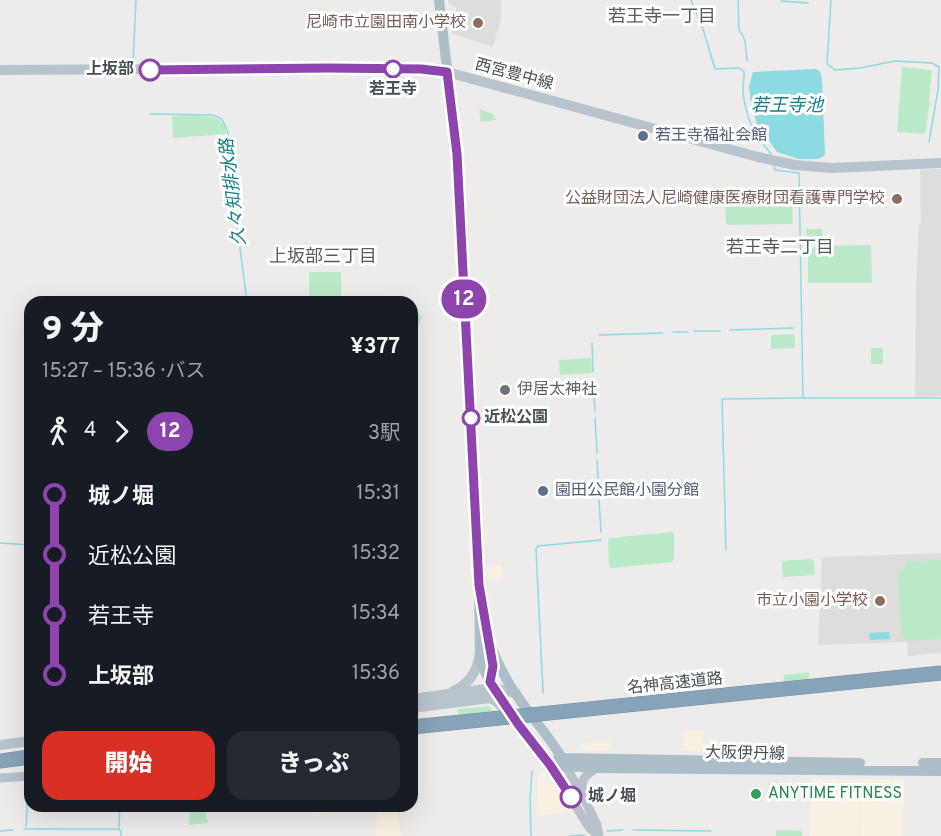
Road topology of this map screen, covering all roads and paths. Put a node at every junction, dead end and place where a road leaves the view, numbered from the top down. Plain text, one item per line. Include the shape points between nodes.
1 (439, 0) edge
2 (0, 70) edge
3 (447, 72) junction
4 (941, 163) edge
5 (479, 585) junction
6 (485, 627) junction
7 (480, 652) junction
8 (941, 663) edge
9 (941, 673) edge
10 (490, 686) junction
11 (516, 693) junction
12 (438, 696) junction
13 (418, 698) edge
14 (468, 701) junction
15 (418, 707) edge
16 (418, 717) edge
17 (516, 720) junction
18 (418, 726) edge
19 (24, 743) edge
20 (0, 745) edge
21 (16, 746) junction
22 (24, 747) edge
23 (0, 751) edge
24 (24, 758) edge
25 (0, 760) edge
26 (563, 762) junction
27 (941, 764) edge
28 (550, 765) junction
29 (24, 768) edge
30 (597, 768) junction
31 (0, 770) edge
32 (941, 771) edge
33 (24, 776) edge
34 (0, 778) edge
35 (582, 794) junction
36 (598, 836) edge

1 - 3 main road
2 - 3 main road, 西宮豊中線 via 328,68
3 - 4 main road, 西宮豊中線 via 773,161 813,168
3 - 5 main road via 457,154
5 - 6 main road
5 - 7 main road
6 - 10 main road via 493,666
6 - 11 main road
7 - 10 main road
7 - 12 main road via 474,672 464,684
8 - 16 highway, 名神高速道路
9 - 18 highway, 名神高速道路, bridge
10 - 11 main road
10 - 12 main road
10 - 14 main road
10 - 17 main road
11 - 26 main road
12 - 13 main road
14 - 15 main road
14 - 17 main road via 490,698
17 - 28 main road
19 - 21 main road
20 - 21 main road
21 - 22 main road
21 - 23 main road
24 - 25 highway
26 - 27 main road, 大阪伊丹線
26 - 28 main road, 大阪伊丹線
26 - 30 main road, 大阪伊丹線
26 - 35 street
28 - 36 street
29 - 31 highway
30 - 32 main road, 大阪伊丹線
30 - 35 street via 583,780
33 - 34 street
35 - 36 street

